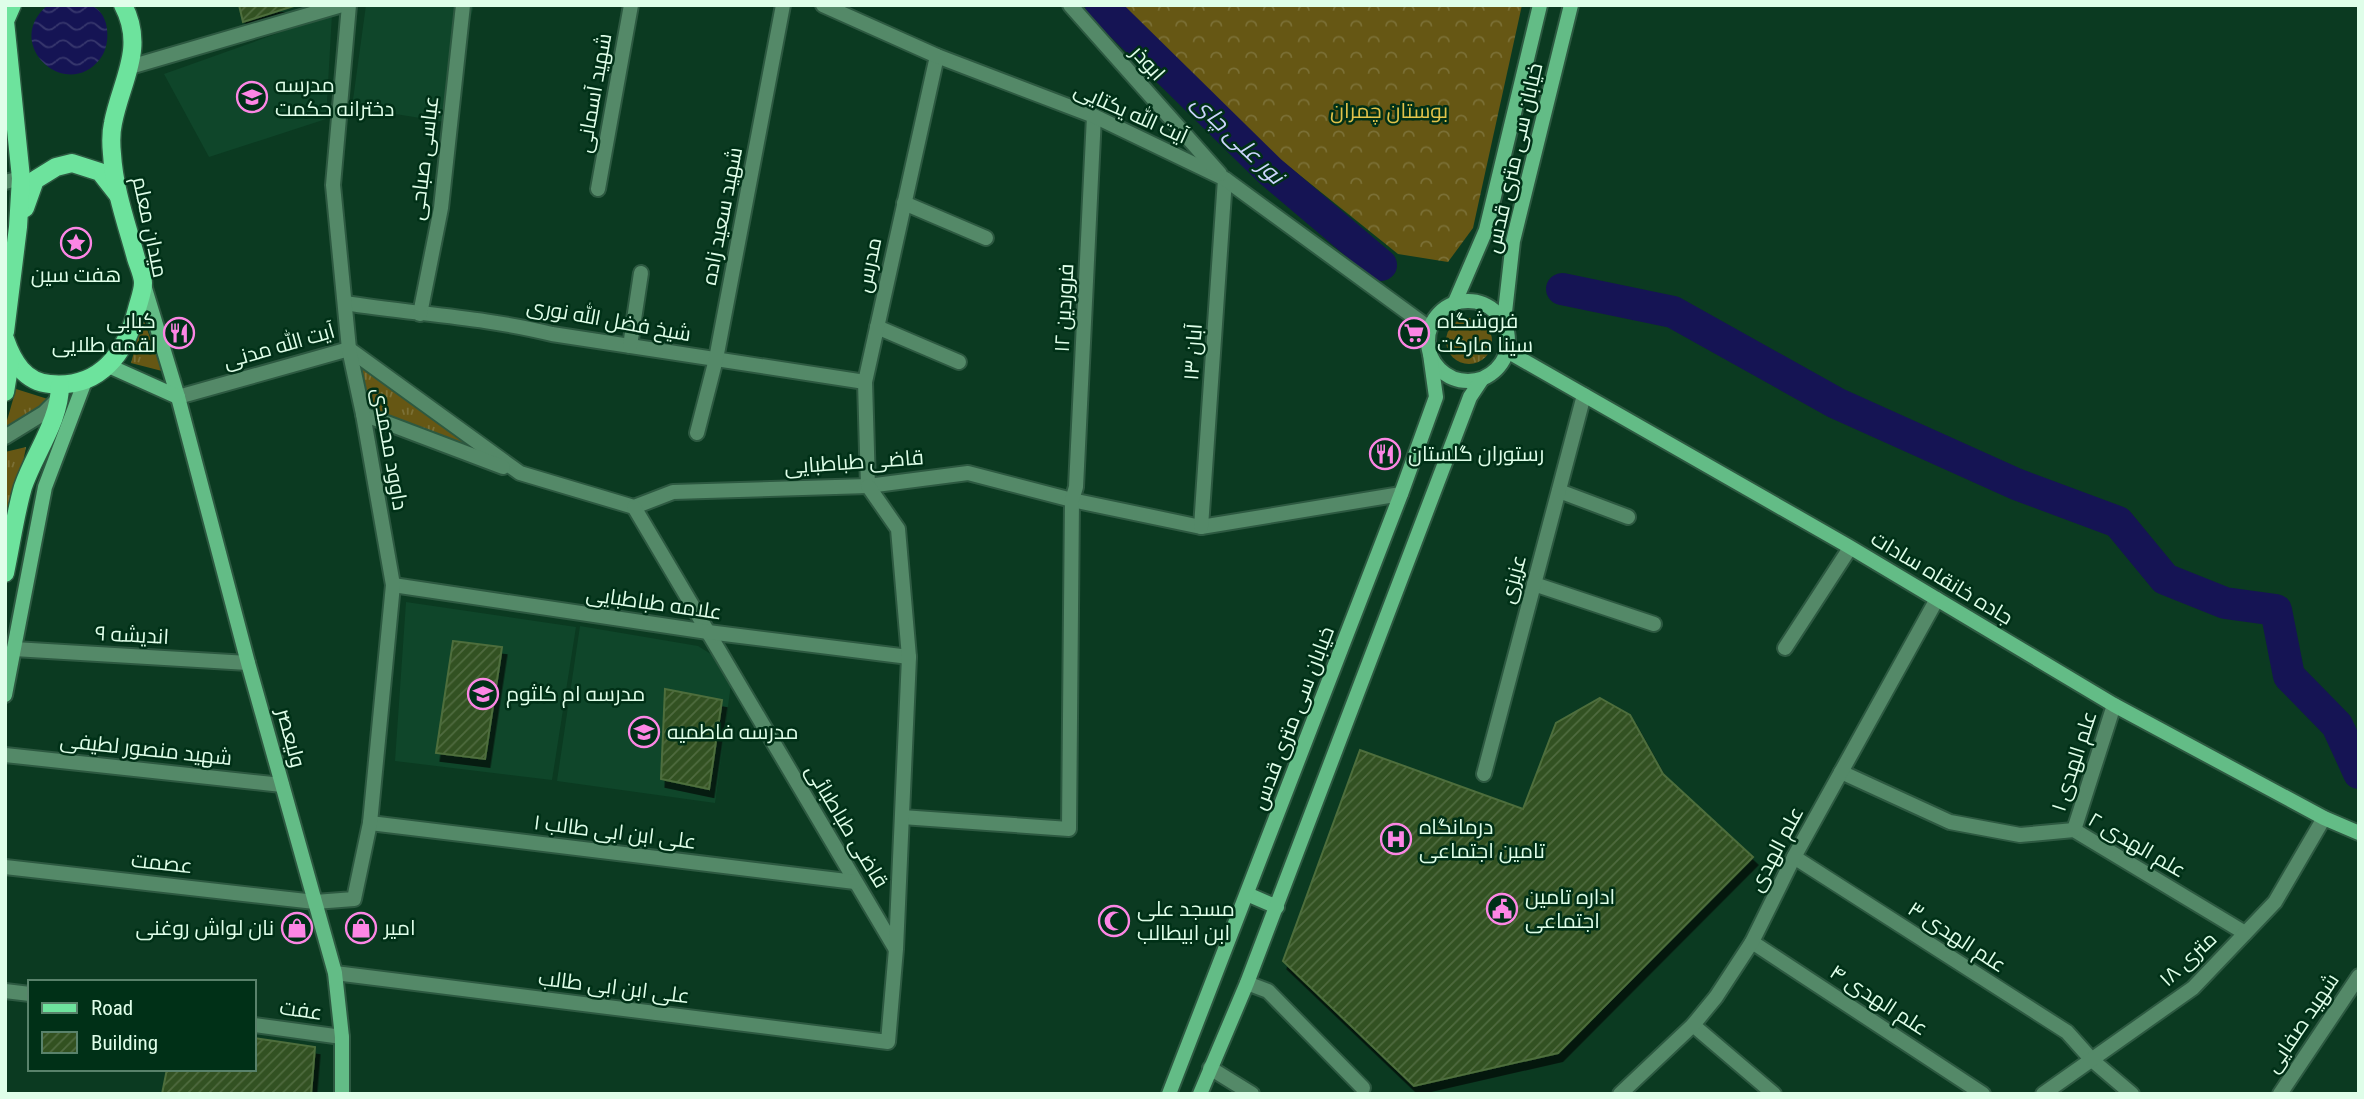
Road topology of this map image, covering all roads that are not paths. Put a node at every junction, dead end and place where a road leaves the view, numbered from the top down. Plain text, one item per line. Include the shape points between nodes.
1 (12, 5) edge
2 (123, 5) edge
3 (342, 5) edge
4 (349, 5) edge
5 (463, 5) edge
6 (631, 5) edge
7 (783, 5) edge
8 (823, 5) edge
9 (1070, 5) edge
10 (1540, 5) edge
11 (1571, 5) edge
12 (937, 56) junction
13 (130, 67) junction
14 (1094, 117) junction
15 (1225, 179) junction
16 (13, 180) edge
17 (598, 189) dead end
18 (120, 198) junction
19 (904, 203) junction
20 (18, 227) junction
21 (986, 239) dead end
22 (641, 273) dead end
23 (143, 284) junction
24 (1455, 302) junction
25 (347, 303) junction
26 (420, 314) junction
27 (1504, 321) junction
28 (877, 327) junction
29 (1429, 328) junction
30 (5, 332) edge
31 (630, 346) junction
32 (8, 347) edge
33 (349, 349) junction
34 (1507, 351) junction
35 (1430, 354) junction
36 (716, 359) junction
37 (959, 362) dead end
38 (108, 366) junction
39 (1482, 379) junction
40 (85, 381) junction
41 (865, 382) junction
42 (60, 391) junction
43 (5, 392) edge
44 (1584, 395) junction
45 (178, 397) junction
46 (363, 414) junction
47 (697, 433) dead end
48 (5, 437) edge
49 (520, 473) junction
50 (868, 486) junction
51 (1559, 491) junction
52 (1401, 494) junction
53 (1072, 500) junction
54 (634, 507) junction
55 (1629, 517) dead end
56 (1201, 527) junction
57 (1850, 548) junction
58 (5, 573) edge
59 (1534, 584) junction
60 (393, 586) junction
61 (1937, 598) junction
62 (1654, 624) dead end
63 (708, 632) junction
64 (1785, 648) dead end
65 (14, 649) junction
66 (909, 657) junction
67 (248, 663) junction
68 (5, 695) edge
69 (2114, 705) junction
70 (5, 755) edge
71 (1841, 772) junction
72 (1484, 774) dead end
73 (282, 785) junction
74 (902, 817) junction
75 (2324, 818) junction
76 (370, 823) junction
77 (2074, 830) junction
78 (2359, 833) edge
79 (1794, 857) junction
80 (5, 867) edge
81 (855, 882) junction
82 (1247, 894) junction
83 (354, 899) joint
84 (315, 902) junction
85 (1277, 907) junction
86 (2245, 933) junction
87 (1752, 942) junction
88 (896, 949) junction
89 (335, 973) junction
90 (2359, 976) edge
91 (1247, 983) junction
92 (5, 991) edge
93 (28, 995) edge
94 (256, 1025) edge
95 (1693, 1025) junction
96 (342, 1037) junction
97 (2092, 1059) junction
98 (1210, 1068) junction
99 (1363, 1088) dead end
100 (342, 1094) edge
101 (1170, 1094) edge
102 (1200, 1094) edge
103 (1252, 1094) edge
104 (1620, 1094) edge
105 (1774, 1094) edge
106 (1983, 1094) edge
107 (2043, 1094) edge
108 (2132, 1094) edge
109 (2280, 1094) edge

1 - 16 main road via 5,21
2 - 13 main road, میدان معلم via 133,43
3 - 13 street
4 - 25 street, داوود محمدی via 333,185
5 - 26 street, عباسی صباحی via 441,208
6 - 17 street, شهید آسمانی
7 - 36 street, شهید سعید زاده
8 - 12 street, آیت الله یکتایی
9 - 15 street, ابوذر
10 - 24 main road, خیابان سی متری قدس via 1486,230
11 - 27 main road, خیابان سی متری قدس via 1513,241
12 - 14 street, آیت الله یکتایی
12 - 19 street, مدرس
13 - 18 main road, میدان معلم via 112,125
14 - 15 street, آیت الله یکتایی
14 - 53 street, ۱۲ فروردین
15 - 29 street, آیت الله یکتایی
15 - 56 street, ۱۳ آبان
16 - 20 main road
18 - 20 main road via 100,172 72,163 56,167 35,180
18 - 23 main road, میدان معلم
19 - 21 street
19 - 28 street, مدرس
20 - 30 main road
22 - 31 street
23 - 38 main road, میدان معلم via 126,341
23 - 45 main road, ولیعصر
24 - 27 main road via 1478,301
24 - 29 main road via 1444,308
25 - 26 street, شیخ فضل الله نوری
25 - 33 street, داوود محمدی
26 - 31 street, شیخ فضل الله نوری
27 - 34 main road
28 - 37 street
28 - 41 street, مدرس
29 - 35 main road
31 - 36 street, شیخ فضل الله نوری
32 - 42 main road, میدان معلم via 25,375
32 - 43 main road
33 - 45 street, آیت الله مدنی
33 - 46 street, داوود محمدی
33 - 49 street
34 - 39 main road via 1497,370
34 - 44 main road, جاده خانقاه سادات
35 - 39 main road via 1445,374 1457,380
35 - 52 main road, خیابان سی متری قدس via 1436,397
36 - 41 street, شیخ فضل الله نوری
36 - 47 street, شهید سعید زاده
38 - 40 main road, میدان معلم
38 - 45 main road
39 - 85 main road via 1470,397
40 - 42 main road, میدان معلم
40 - 65 main road via 44,487
41 - 50 street, مدرس
42 - 48 street via 44,413
42 - 58 main road via 23,489
44 - 51 street, عزیزی
44 - 57 main road, جاده خانقاه سادات
45 - 67 main road, ولیعصر
46 - 49 street
46 - 60 street, داوود محمدی
49 - 54 street
50 - 53 street, قاضی طباطبایی via 968,473
50 - 54 street, قاضی طباطبایی via 673,492
50 - 66 street via 898,528
51 - 55 street
51 - 59 street, عزیزی
52 - 56 street, قاضی طباطبایی
52 - 82 main road, خیابان سی متری قدس
53 - 56 street, قاضی طباطبایی
53 - 74 street, ۱۲ فروردین via 1069,829
54 - 63 street, قاضی طباطبائی
57 - 61 main road, جاده خانقاه سادات
57 - 64 street
59 - 62 street
59 - 72 street, عزیزی
60 - 63 street, علامه طباطبایی
60 - 76 street, داوود محمدی
61 - 69 main road, جاده خانقاه سادات
61 - 71 street, علم الهدی
63 - 66 street, علامه طباطبایی
63 - 81 street, قاضی طباطبائی
65 - 67 street, اندیشه ۹
65 - 68 main road
66 - 74 street
67 - 73 main road, ولیعصر
69 - 75 main road, جاده خانقاه سادات
69 - 77 street, علم الهدی ۱
70 - 73 street, شهید منصور لطیفی
71 - 77 street, علم الهدی ۲ via 1950,822 2020,835
71 - 79 street, علم الهدی
73 - 84 main road, ولیعصر
74 - 88 street
75 - 78 main road, جاده خانقاه سادات
75 - 86 street, ۱۸ متری via 2275,902
76 - 81 street, علی ابن ابی طالب ۱
76 - 83 street, داوود محمدی
77 - 86 street, علم الهدی ۲
79 - 87 street, علم الهدی
79 - 97 street, علم الهدی ۳ via 2067,1032
80 - 84 street, عصمت
81 - 88 street, قاضی طباطبائی
82 - 85 main road
82 - 101 main road, خیابان سی متری قدس
83 - 84 street, عصمت
84 - 89 main road, ولیعصر
85 - 91 main road
86 - 97 street, ۱۸ متری via 2193,988
87 - 95 street, علم الهدی
87 - 106 street, علم الهدی ۴
88 - 89 street, علی ابن ابی طالب via 888,1042
89 - 96 main road, ولیعصر
90 - 109 street, شهید صفایی
91 - 98 main road
91 - 99 street via 1268,991
92 - 93 street
94 - 96 street, عفت
95 - 104 street, علم الهدی
95 - 105 street
96 - 100 main road, ولیعصر
97 - 107 street, ۱۸ متری
97 - 108 street, علم الهدی ۳
98 - 102 main road
98 - 103 street

